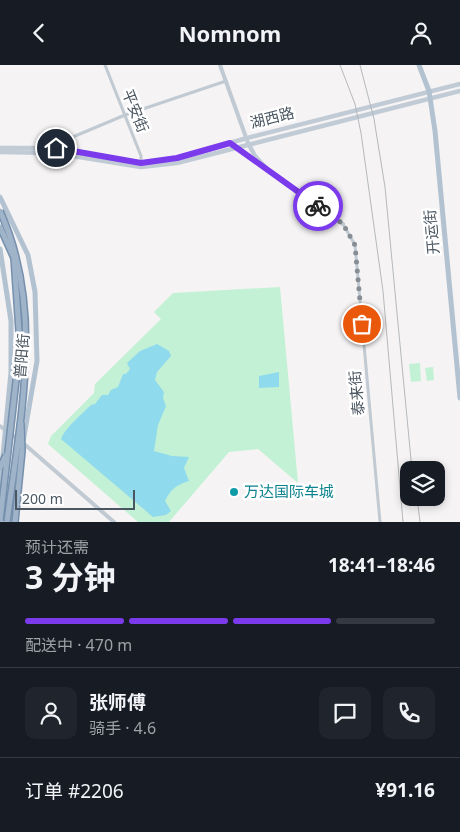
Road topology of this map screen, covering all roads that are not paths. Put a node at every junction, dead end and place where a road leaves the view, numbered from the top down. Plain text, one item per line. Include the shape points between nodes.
1 (104, 65) edge
2 (220, 65) edge
3 (420, 65) edge
4 (226, 81) junction
5 (460, 84) edge
6 (428, 91) junction
7 (460, 91) edge
8 (430, 98) junction
9 (125, 115) junction
10 (248, 140) junction
11 (230, 143) junction
12 (236, 147) junction
13 (0, 148) edge
14 (47, 148) junction
15 (0, 153) edge
16 (141, 165) junction
17 (268, 171) junction
18 (0, 197) edge
19 (0, 211) edge
20 (343, 224) joint
21 (0, 227) edge
22 (0, 249) edge
23 (458, 360) edge
24 (460, 398) edge
25 (20, 416) junction
26 (0, 426) edge
27 (7, 432) junction
28 (23, 443) junction
29 (8, 451) junction
30 (0, 469) edge
31 (0, 487) edge
32 (0, 521) edge
33 (7, 522) edge
34 (13, 522) edge
35 (114, 522) edge
36 (380, 522) edge

1 - 9 street, 平安街
2 - 4 street
3 - 6 main road, 开运街
4 - 9 street
4 - 10 street
5 - 6 main road, 湖西路
6 - 8 main road, 开运街
6 - 10 main road, 湖西路
7 - 8 main road, 湖西路
8 - 10 main road, 湖西路
8 - 23 main road, 开运街
9 - 14 street
9 - 16 street, 平安街 via 141,156
10 - 11 main road, 湖西路
10 - 12 main road, 湖西路
10 - 17 main road via 255,156
11 - 12 street, 泰来街
11 - 16 main road, 湖西路
12 - 16 main road, 湖西路 via 177,163
12 - 17 street, 泰来街
13 - 14 main road, 湖西路
14 - 16 main road, 湖西路
15 - 16 main road, 湖西路 via 54,153
17 - 20 street, 泰来街
18 - 28 main road, 普阳街 via 28,255 35,292 37,361
19 - 25 highway, bridge via 14,248 25,303 26,350
20 - 36 street, 泰来街 via 355,245
21 - 29 highway, bridge via 14,258 20,330
22 - 27 main road, 普阳街 via 11,321
23 - 24 main road, 开运街
25 - 33 highway, bridge
25 - 34 highway, bridge via 22,451
26 - 27 street
27 - 28 street
27 - 31 main road, 普阳街
28 - 34 main road, 普阳街
28 - 35 street
29 - 30 highway, bridge
29 - 32 highway, bridge

